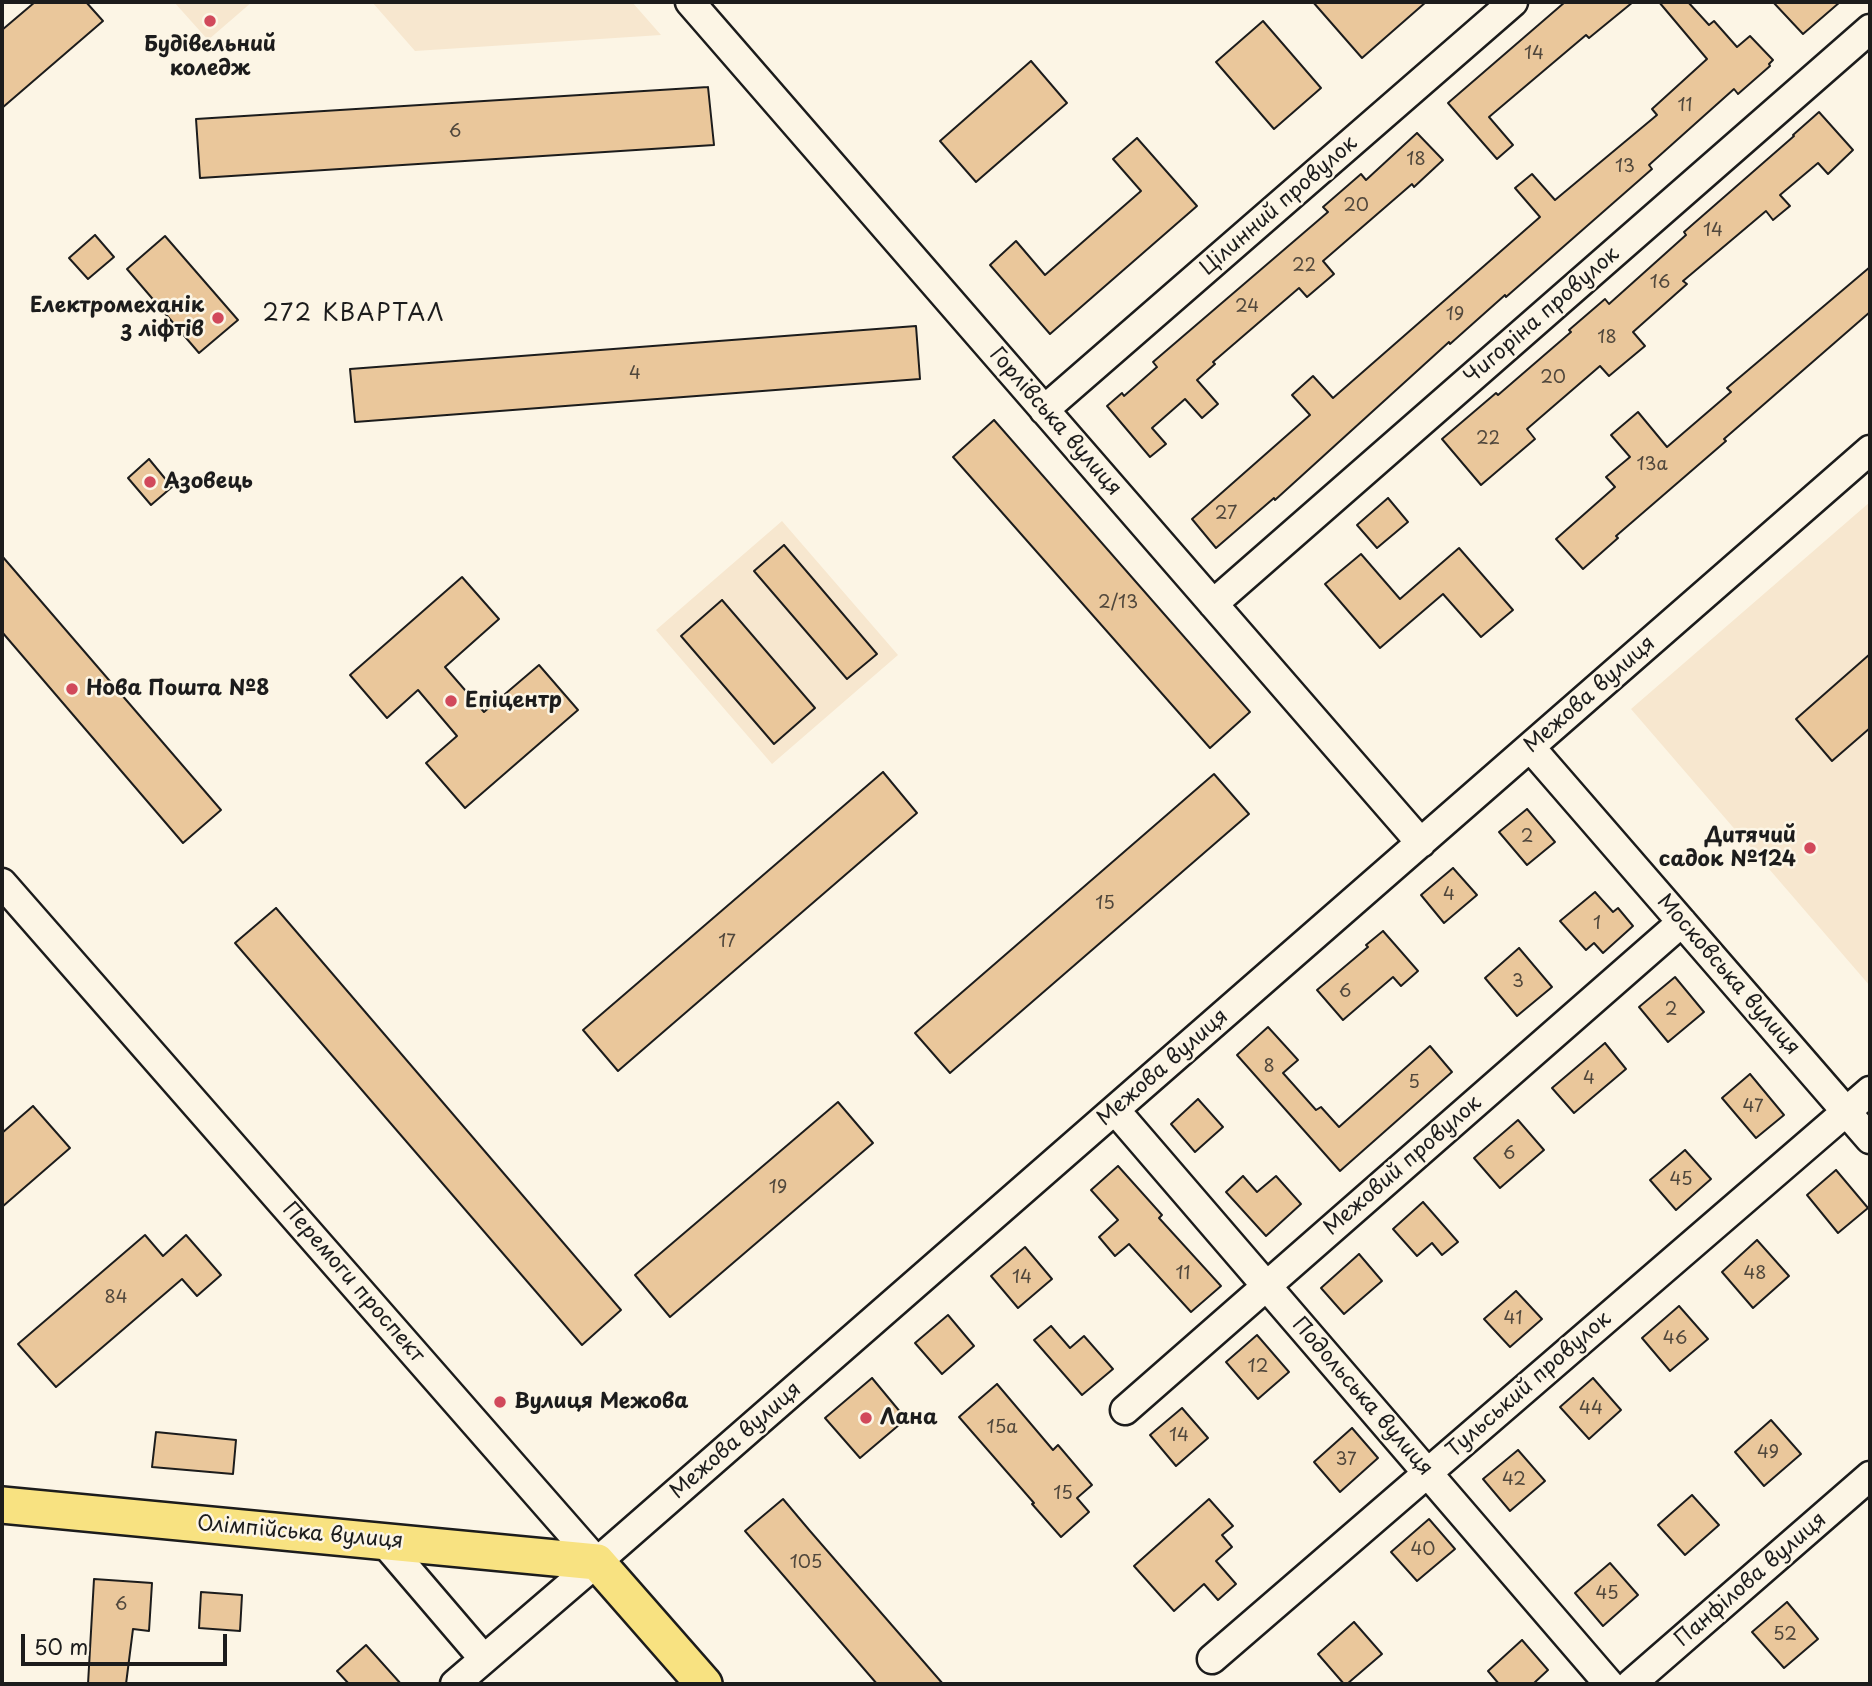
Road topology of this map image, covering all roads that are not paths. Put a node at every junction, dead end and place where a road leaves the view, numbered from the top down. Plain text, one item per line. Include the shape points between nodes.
1 (690, 2) edge
2 (1513, 2) edge
3 (1870, 29) edge
4 (1044, 410) junction
5 (1870, 450) edge
6 (1213, 604) junction
7 (1530, 747) junction
8 (1421, 843) junction
9 (2, 883) edge
10 (1682, 922) junction
11 (1870, 1091) edge
12 (1115, 1110) junction
13 (1846, 1112) junction
14 (1870, 1139) edge
15 (1267, 1286) junction
16 (1125, 1410) dead end
17 (1428, 1473) junction
18 (1870, 1476) edge
19 (2, 1505) edge
20 (383, 1541) junction
21 (597, 1562) junction
22 (484, 1659) junction
23 (1212, 1659) dead end
24 (454, 1684) edge
25 (704, 1684) edge
26 (1609, 1684) edge
27 (1631, 1684) edge

1 - 4 street, Горлівська вулиця
2 - 4 street, Цілинний провулок
3 - 6 street, Чигоріна провулок
4 - 6 street, Горлівська вулиця
5 - 7 street, Межова вулиця
6 - 8 street, Горлівська вулиця
7 - 8 street, Межова вулиця
7 - 10 street, Московська вулиця
8 - 12 street, Межова вулиця
9 - 21 street, Перемоги проспект
10 - 13 street, Московська вулиця
10 - 15 street, Межовий провулок
11 - 13 street, Тульський провулок
12 - 15 street, Подольська вулиця
12 - 21 street, Межова вулиця
13 - 14 street, Московська вулиця
13 - 17 street, Тульський провулок
15 - 16 street, Межовий провулок
15 - 17 street, Подольська вулиця
17 - 23 street, Тульський провулок
17 - 26 street, Подольська вулиця
18 - 27 street, Панфілова вулиця
19 - 20 main road, Олімпійська вулиця
20 - 21 main road, Олімпійська вулиця
20 - 22 street
21 - 22 street, Межова вулиця
21 - 25 main road, Перемоги проспект
22 - 24 street, Межова вулиця

